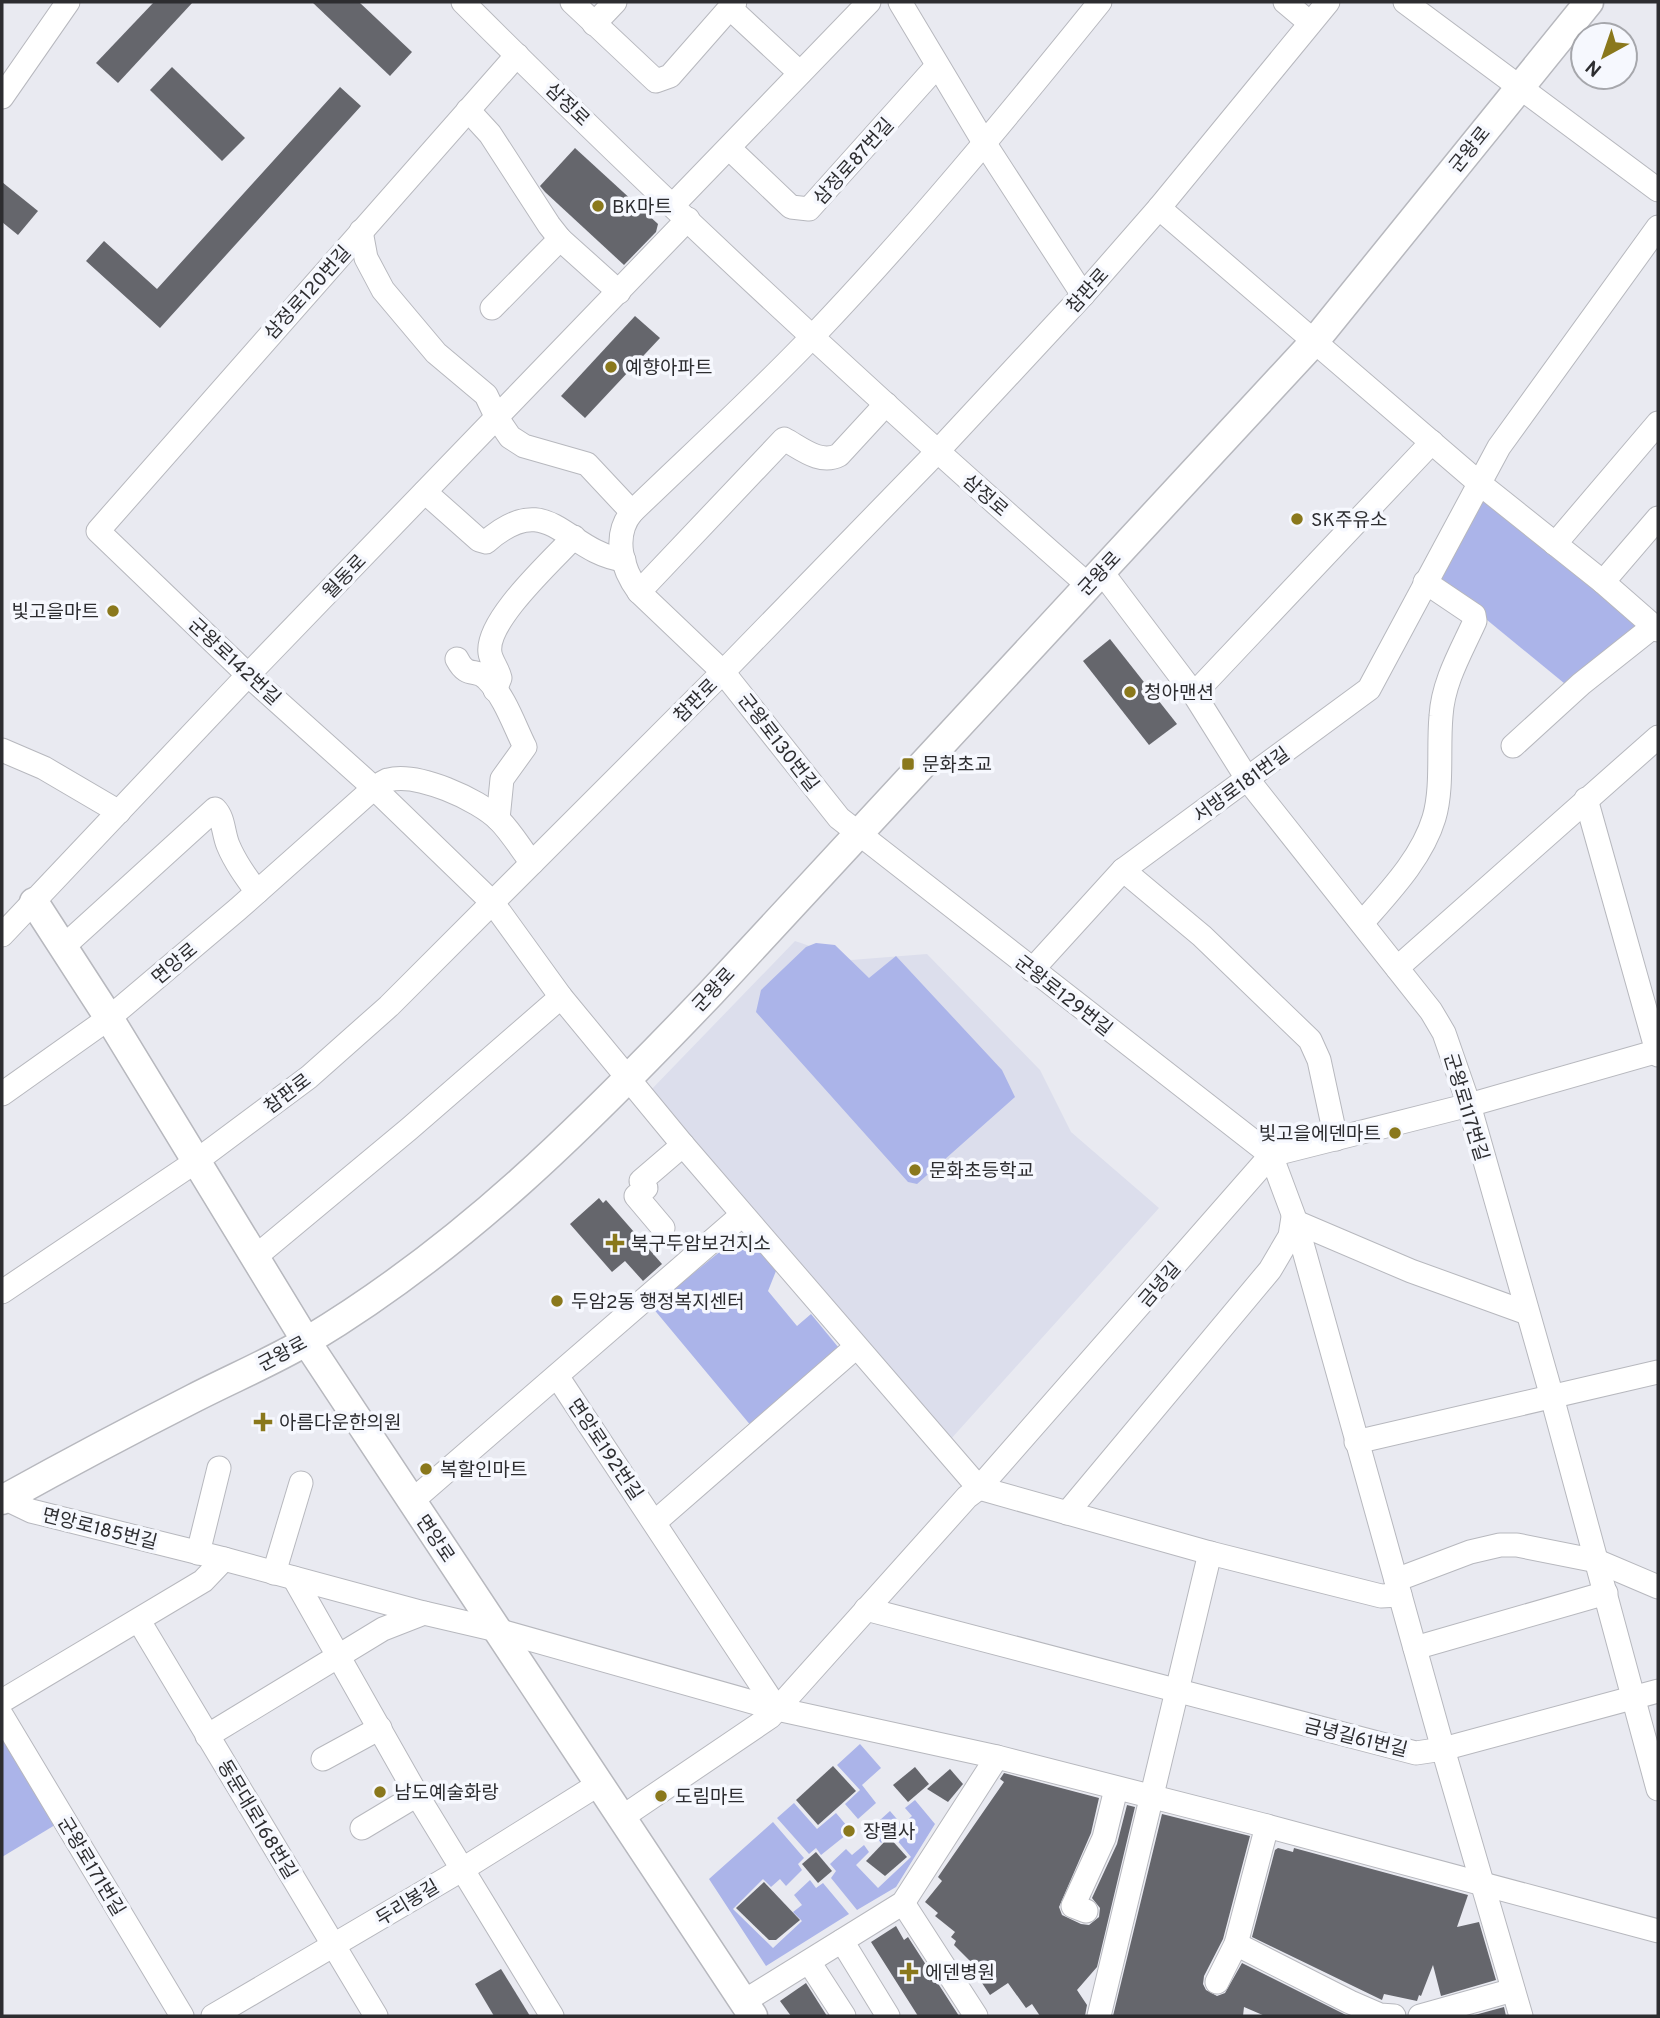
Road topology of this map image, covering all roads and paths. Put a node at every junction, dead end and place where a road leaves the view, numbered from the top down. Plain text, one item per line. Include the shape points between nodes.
1 (68, 2) edge
2 (572, 2) edge
3 (615, 2) edge
4 (869, 2) edge
5 (900, 2) edge
6 (1100, 2) edge
7 (1285, 2) edge
8 (1328, 2) edge
9 (1405, 2) edge
10 (1589, 2) edge
11 (733, 5) edge
12 (475, 6) edge
13 (1310, 23) junction
14 (594, 24) junction
15 (517, 55) junction
16 (937, 66) junction
17 (9, 71) edge
18 (800, 73) junction
19 (1519, 87) junction
20 (2, 97) edge
21 (468, 110) junction
22 (985, 144) junction
23 (730, 149) junction
24 (1658, 190) edge
25 (1159, 208) junction
26 (681, 212) junction
27 (1658, 227) edge
28 (361, 231) junction
29 (560, 239) junction
30 (620, 292) junction
31 (1083, 295) junction
32 (492, 308) dead end
33 (813, 337) junction
34 (1314, 342) junction
35 (886, 404) junction
36 (497, 418) junction
37 (1658, 423) edge
38 (1432, 442) junction
39 (937, 452) junction
40 (1479, 483) junction
41 (425, 492) junction
42 (632, 512) junction
43 (1658, 518) edge
44 (98, 531) joint
45 (574, 537) junction
46 (1555, 544) junction
47 (624, 560) junction
48 (1095, 578) junction
49 (1425, 582) junction
50 (1603, 582) junction
51 (639, 592) junction
52 (1656, 628) edge
53 (457, 659) dead end
54 (723, 672) junction
55 (248, 675) junction
56 (495, 690) junction
57 (1194, 694) junction
58 (1658, 737) edge
59 (1513, 746) dead end
60 (2, 750) edge
61 (1248, 780) junction
62 (374, 788) junction
63 (1586, 799) junction
64 (119, 812) junction
65 (498, 819) junction
66 (858, 835) junction
67 (531, 863) junction
68 (1123, 870) junction
69 (257, 892) junction
70 (34, 902) junction
71 (493, 903) junction
72 (1362, 923) junction
73 (2, 935) edge
74 (63, 947) junction
75 (1397, 968) junction
76 (1032, 970) junction
77 (561, 998) junction
78 (109, 1018) junction
79 (1658, 1053) edge
80 (629, 1079) junction
81 (2, 1094) edge
82 (1469, 1105) junction
83 (1336, 1139) junction
84 (683, 1145) junction
85 (1271, 1155) junction
86 (195, 1161) junction
87 (742, 1215) junction
88 (1295, 1218) junction
89 (663, 1228) dead end
90 (254, 1258) junction
91 (2, 1292) edge
92 (1527, 1313) junction
93 (306, 1341) junction
94 (856, 1347) junction
95 (1658, 1372) edge
96 (557, 1376) junction
97 (1552, 1397) junction
98 (1356, 1442) junction
99 (219, 1468) dead end
100 (301, 1483) dead end
101 (979, 1488) junction
102 (2, 1499) edge
103 (412, 1501) junction
104 (1067, 1513) junction
105 (655, 1522) junction
106 (198, 1553) junction
107 (1210, 1553) junction
108 (225, 1559) junction
109 (1597, 1561) junction
110 (284, 1576) junction
111 (1398, 1587) junction
112 (1658, 1587) edge
113 (1606, 1593) junction
114 (866, 1609) junction
115 (424, 1614) junction
116 (139, 1621) junction
117 (497, 1630) junction
118 (1415, 1648) junction
119 (338, 1656) junction
120 (1176, 1691) junction
121 (1658, 1691) edge
122 (1633, 1698) junction
123 (2, 1701) edge
124 (777, 1709) junction
125 (2, 1716) edge
126 (380, 1728) junction
127 (207, 1736) junction
128 (1443, 1749) junction
129 (997, 1757) junction
130 (323, 1759) dead end
131 (599, 1784) junction
132 (1116, 1788) junction
133 (1658, 1790) edge
134 (417, 1795) junction
135 (1153, 1797) junction
136 (621, 1818) junction
137 (1267, 1826) junction
138 (362, 1828) dead end
139 (463, 1869) junction
140 (1483, 1884) junction
141 (903, 1903) junction
142 (1086, 1912) dead end
143 (1658, 1931) edge
144 (842, 1941) junction
145 (1236, 1944) junction
146 (335, 1945) junction
147 (808, 1962) junction
148 (1217, 1982) dead end
149 (1513, 1990) junction
150 (748, 2009) edge
151 (182, 2016) edge
152 (213, 2016) edge
153 (376, 2016) edge
154 (552, 2016) edge
155 (844, 2016) edge
156 (888, 2016) edge
157 (976, 2016) edge
158 (1098, 2016) edge
159 (1394, 2016) edge
160 (1420, 2016) edge
161 (1521, 2016) edge

1 - 17 street
2 - 14 street
3 - 14 street
4 - 18 street
5 - 16 street
6 - 22 street
7 - 13 street
8 - 13 street, 참판로
9 - 19 street
10 - 19 main road, 군왕로
11 - 14 street via 670,76 656,81
11 - 18 street
12 - 15 street, 삼정로
13 - 25 street, 참판로
15 - 21 street, 삼정로120번길
15 - 26 street, 삼정로
16 - 22 street
16 - 23 street, 삼정로87번길 via 809,209 791,207
17 - 20 street
18 - 23 street
19 - 24 street
19 - 34 main road, 군왕로
21 - 28 street, 삼정로120번길
21 - 29 street via 490,134
22 - 31 street
22 - 33 street
23 - 26 street
25 - 31 street, 참판로
25 - 34 street
26 - 30 street, 월동로
26 - 33 street, 삼정로
27 - 40 street, 서방로181번길 via 1499,447
28 - 36 street via 366,258 383,290 425,342 486,395
28 - 44 street, 삼정로120번길
29 - 30 street
29 - 32 street
30 - 36 street, 월동로
31 - 39 street, 참판로
33 - 35 street, 삼정로
33 - 42 street
34 - 38 street
34 - 48 main road, 군왕로
35 - 39 street, 삼정로
35 - 51 street via 830,460 784,439
36 - 41 street, 월동로
36 - 42 street via 510,437 524,446 587,464
37 - 46 street
38 - 40 street
38 - 57 street
39 - 48 street, 삼정로
39 - 54 street, 참판로
40 - 46 street
40 - 49 street, 서방로181번길
41 - 45 street via 479,540 486,542 518,521 541,519
41 - 55 street, 월동로
42 - 47 street, 군왕로130번길 via 621,531
43 - 50 street
44 - 55 street, 군왕로142번길
45 - 47 street via 607,558
45 - 56 street via 495,629 490,653 500,678
46 - 50 street
47 - 51 street, 군왕로130번길
48 - 57 street, 군왕로117번길
48 - 66 main road, 군왕로
49 - 61 street, 서방로181번길 via 1369,689
49 - 72 street via 1474,615 1475,621 1444,694 1434,818 1389,893
50 - 52 street
51 - 54 street, 군왕로130번길
52 - 59 street via 1581,684
53 - 56 street via 461,668 482,674
54 - 66 street, 군왕로130번길 via 839,818
54 - 67 street, 참판로
55 - 62 street, 군왕로142번길
55 - 64 street, 월동로
56 - 65 street via 525,747 502,779
57 - 61 street, 군왕로117번길
58 - 63 street
60 - 64 street via 44,768
61 - 68 street, 서방로181번길
61 - 72 street, 군왕로117번길
62 - 65 street via 388,780 412,780 446,789
62 - 69 street
62 - 71 street, 군왕로142번길
63 - 75 street
63 - 79 street
64 - 70 street, 월동로
65 - 67 street
66 - 76 street, 군왕로129번길
66 - 80 main road, 군왕로
67 - 71 street, 참판로
68 - 76 street, 서방로181번길
68 - 83 street via 1202,936 1310,1040 1319,1060
69 - 74 street via 237,865 215,809
69 - 78 street, 면앙로
70 - 73 street, 월동로
70 - 74 main road, 면앙로
71 - 77 street, 군왕로142번길
71 - 86 street, 참판로 via 345,1046
72 - 75 street, 군왕로117번길
74 - 78 main road, 면앙로
75 - 82 street, 군왕로117번길 via 1444,1033
76 - 85 street, 군왕로129번길
77 - 80 street, 군왕로142번길
77 - 90 street
78 - 81 street
78 - 86 main road, 면앙로
79 - 82 street
80 - 84 street, 군왕로142번길
80 - 93 main road, 군왕로 via 505,1197 412,1271
82 - 83 street
82 - 92 street, 군왕로117번길
83 - 85 street
84 - 87 street, 군왕로142번길
84 - 89 street via 640,1181 646,1188 636,1196
85 - 88 street
85 - 101 street, 금녕길
86 - 90 main road, 면앙로
86 - 91 street, 참판로
87 - 94 street, 군왕로142번길
87 - 96 street, 면앙로192번길
88 - 92 street via 1411,1271
88 - 98 street
88 - 104 street via 1270,1270
90 - 93 main road, 면앙로
92 - 97 street, 군왕로117번길
93 - 102 main road, 군왕로
93 - 103 main road, 면앙로
94 - 101 street, 군왕로142번길
94 - 105 street
95 - 97 street
96 - 103 street, 면앙로192번길
96 - 105 street, 면앙로192번길
97 - 98 street
97 - 109 street, 군왕로117번길
98 - 111 street
99 - 106 street
100 - 110 street
101 - 104 street
101 - 114 street, 금녕길
102 - 106 street, 면앙로185번길 via 31,1511
103 - 117 main road, 면앙로
104 - 107 street
105 - 124 street, 면앙로192번길
106 - 108 street, 면앙로185번길
107 - 111 street via 1381,1596
107 - 120 street
108 - 110 street, 면앙로185번길
108 - 116 street via 203,1581
109 - 111 street via 1500,1545 1470,1552
109 - 112 street
109 - 113 street, 군왕로117번길
110 - 115 street, 면앙로185번길
110 - 119 street
111 - 118 street
113 - 118 street
113 - 122 street, 군왕로117번길
114 - 120 street, 금녕길61번길
114 - 124 street, 금녕길
115 - 117 street, 면앙로185번길
115 - 119 street via 383,1629
116 - 123 street
116 - 127 street, 동문대로168번길
117 - 124 street, 면앙로185번길
117 - 131 main road, 면앙로
118 - 128 street
119 - 126 street
119 - 127 street
120 - 128 street, 금녕길61번길 via 1416,1753
120 - 135 street
121 - 122 street, 금녕길61번길
122 - 128 street, 금녕길61번길
122 - 133 street, 군왕로117번길
124 - 129 street, 면앙로185번길
124 - 136 street via 760,1726
125 - 151 street, 군왕로171번길
126 - 130 street
126 - 134 street
127 - 146 street, 동문대로168번길
128 - 140 street
129 - 132 street, 면앙로185번길
129 - 141 street
131 - 136 main road, 면앙로
131 - 139 street, 두리봉길
132 - 135 street, 면앙로185번길
132 - 142 street via 1104,1838 1073,1906
134 - 138 street
134 - 139 street
135 - 137 street, 면앙로185번길
135 - 158 street
136 - 150 main road, 면앙로
137 - 140 street, 면앙로185번길
137 - 145 street
139 - 146 street, 두리봉길
139 - 154 street
140 - 143 street, 면앙로185번길
140 - 149 street
141 - 144 street
141 - 157 street
144 - 147 street
144 - 156 street
145 - 148 street
145 - 159 street via 1350,2002
146 - 152 street, 두리봉길
146 - 153 street, 동문대로168번길
147 - 150 street
147 - 155 street
149 - 160 street
149 - 161 street

